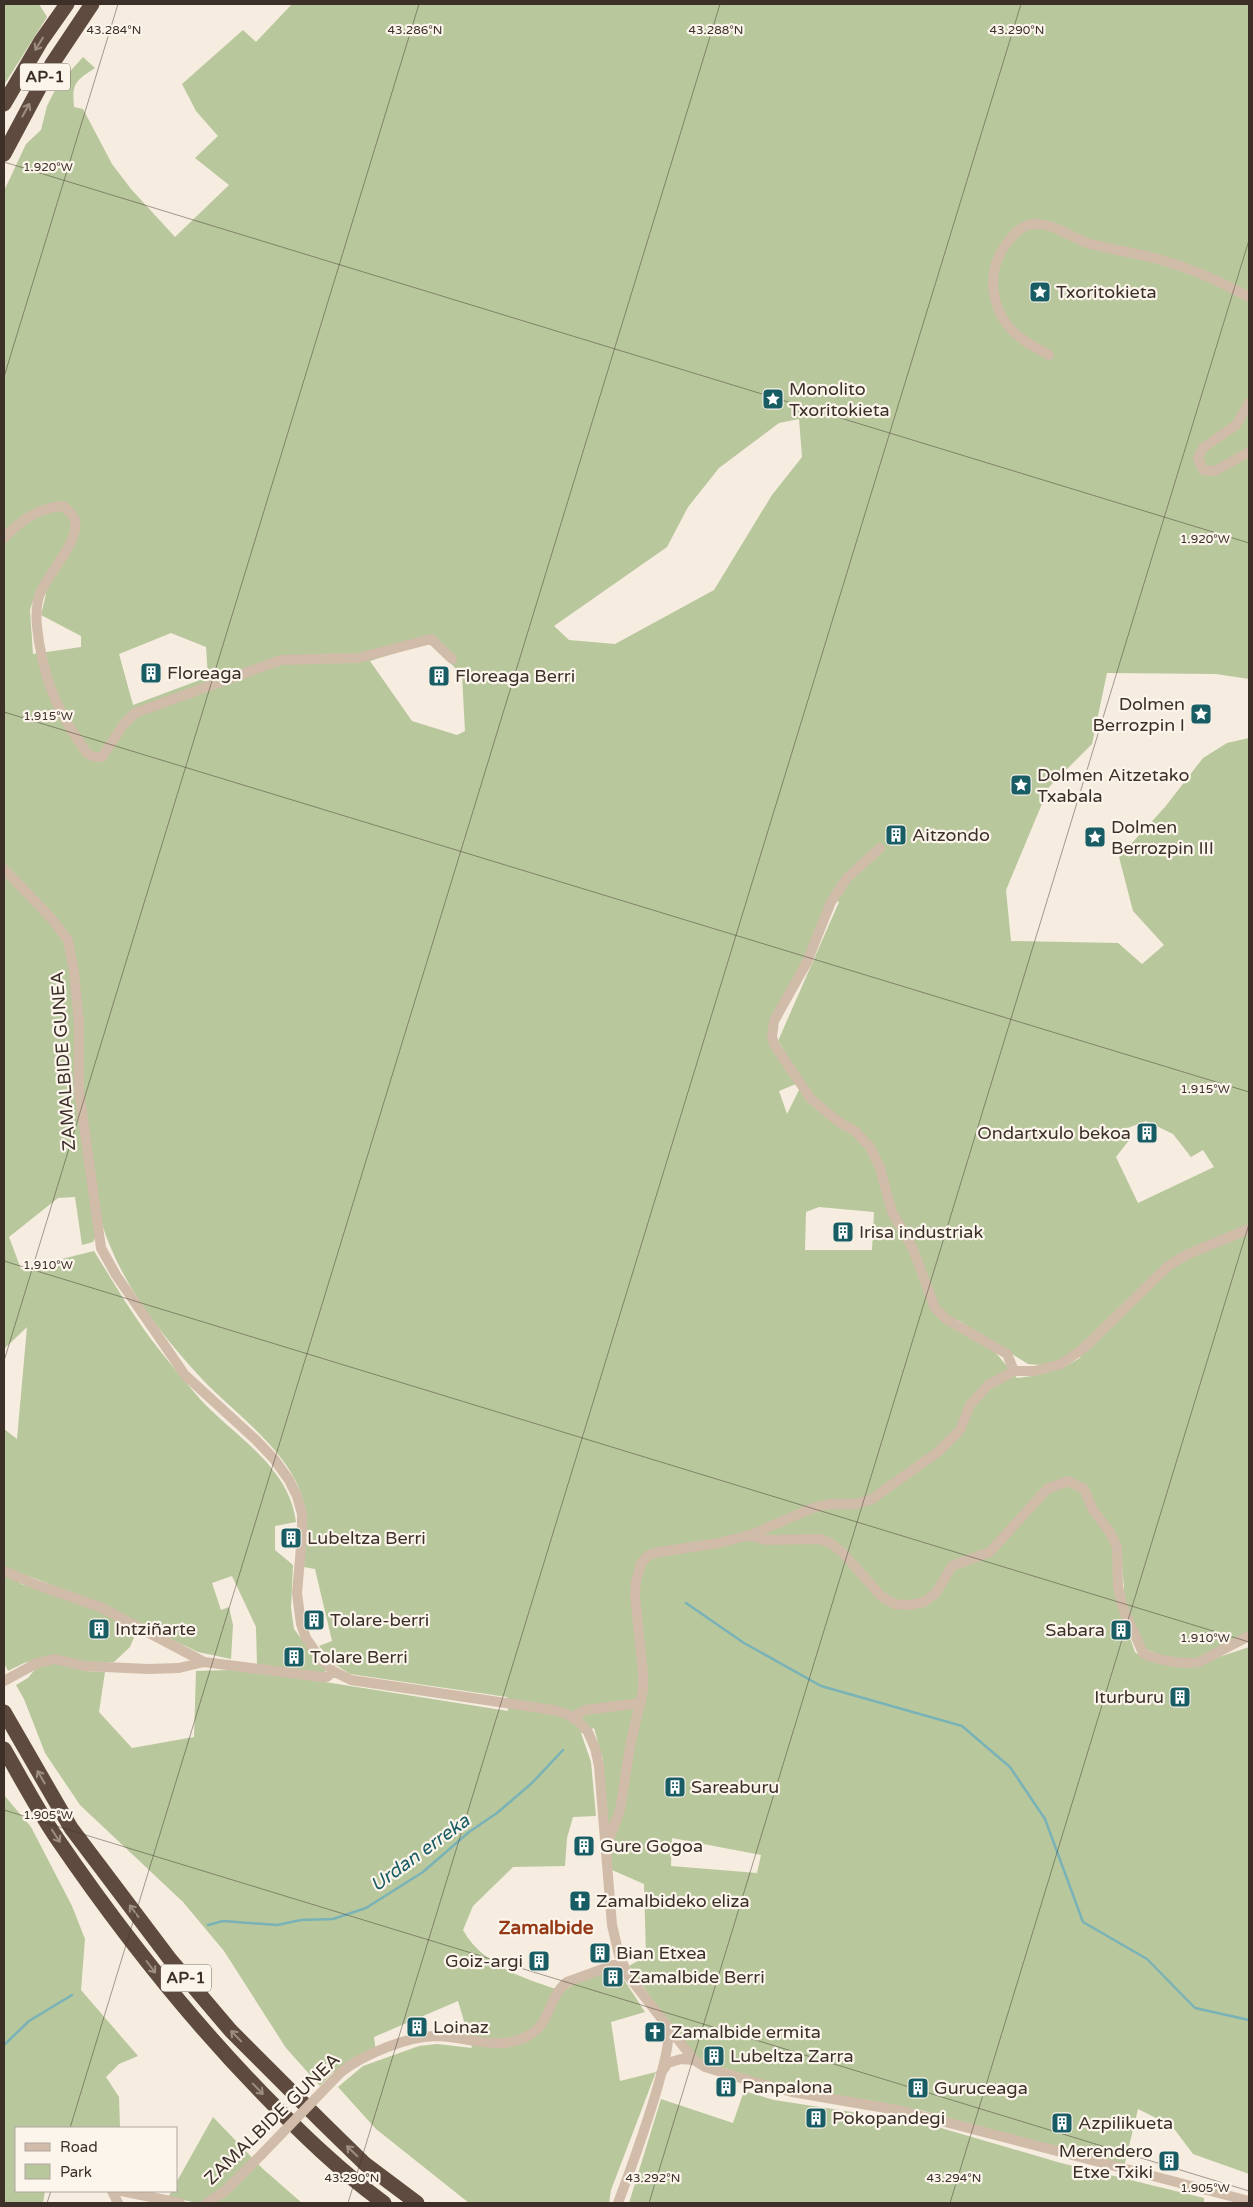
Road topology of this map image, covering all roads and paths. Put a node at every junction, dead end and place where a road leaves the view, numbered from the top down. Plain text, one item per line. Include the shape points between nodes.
1 (67, 4) edge
2 (92, 4) edge
3 (4, 104) edge
4 (4, 154) edge
5 (1249, 297) edge
6 (1049, 355) dead end
7 (1249, 403) edge
8 (1249, 452) edge
9 (4, 538) edge
10 (452, 659) dead end
11 (880, 848) dead end
12 (4, 869) edge
13 (1249, 1228) edge
14 (1014, 1371) junction
15 (750, 1536) junction
16 (4, 1571) edge
17 (1249, 1636) edge
18 (204, 1662) junction
19 (333, 1671) junction
20 (4, 1681) edge
21 (641, 1703) junction
22 (4, 1712) edge
23 (573, 1718) junction
24 (4, 1749) edge
25 (606, 1849) junction
26 (622, 1962) junction
27 (668, 2028) junction
28 (675, 2038) junction
29 (694, 2060) junction
30 (668, 2063) junction
31 (660, 2073) junction
32 (126, 2192) edge
33 (1249, 2201) edge
34 (180, 2203) edge
35 (207, 2203) edge
36 (384, 2203) edge
37 (417, 2203) edge
38 (618, 2203) edge

1 -> 3 highway, AP-1
4 -> 2 highway, AP-1 via 52,64
5 - 6 street via 1185,268 1090,244 1055,227 1028,224 1016,232 998,255 992,287 1011,330
7 - 8 street via 1236,425 1203,448 1198,458 1203,470 1215,471
9 - 10 street via 20,521 47,507 63,506 75,520 68,545 38,598 36,624 47,682 62,715 87,753 94,757 102,757 135,713 281,660 358,658 431,639
11 - 14 street via 847,878 831,902 808,962 774,1021 772,1037 811,1099 855,1131 870,1147 880,1168 892,1212 913,1249 934,1308 946,1319 1007,1354
12 - 19 street, ZAMALBIDE GUNEA via 68,940 79,1023 79,1090 101,1248 185,1375 256,1440 289,1480 302,1514 298,1610 306,1638
13 - 14 street via 1168,1266 1084,1348 1061,1364 1035,1371
14 - 15 street via 988,1385 970,1405 960,1430 938,1452 872,1499 856,1504 829,1504 813,1508
15 - 17 street via 765,1540 820,1539 842,1552 881,1596 894,1604 909,1605 924,1602 936,1593 952,1566 990,1552 1048,1489 1068,1481 1084,1489 1092,1510 1118,1547 1118,1587 1123,1608 1143,1653 1149,1657 1191,1664
15 - 21 street via 659,1552 641,1563 635,1596 643,1674
16 - 18 street via 100,1607
18 - 19 street via 322,1677
18 - 20 street via 179,1668 148,1669 84,1666 55,1660 37,1663
19 - 23 street, ZAMALBIDE GUNEA via 351,1680 553,1710
21 - 23 street via 585,1710
21 - 25 street via 620,1810
37 -> 22 highway, AP-1 via 365,2164 322,2122 231,2031 181,1972 71,1828
23 - 25 street, ZAMALBIDE GUNEA via 588,1732 597,1756
24 -> 36 highway, AP-1 via 55,1836 154,1972 220,2050 308,2140 352,2180
25 - 26 street, ZAMALBIDE GUNEA via 612,1925
26 - 27 street, ZAMALBIDE GUNEA via 629,1977
26 - 35 street, ZAMALBIDE GUNEA, bridge via 567,1982 552,1998 542,2024 530,2035 496,2044 437,2036 392,2046 360,2059 341,2072 225,2192
27 - 28 street, ZAMALBIDE GUNEA
27 - 31 street via 669,2040
28 - 29 street, ZAMALBIDE GUNEA
28 - 30 street
29 - 30 street
29 - 33 street via 717,2071 792,2092 903,2111
30 - 31 street
31 - 38 street
32 - 34 street

